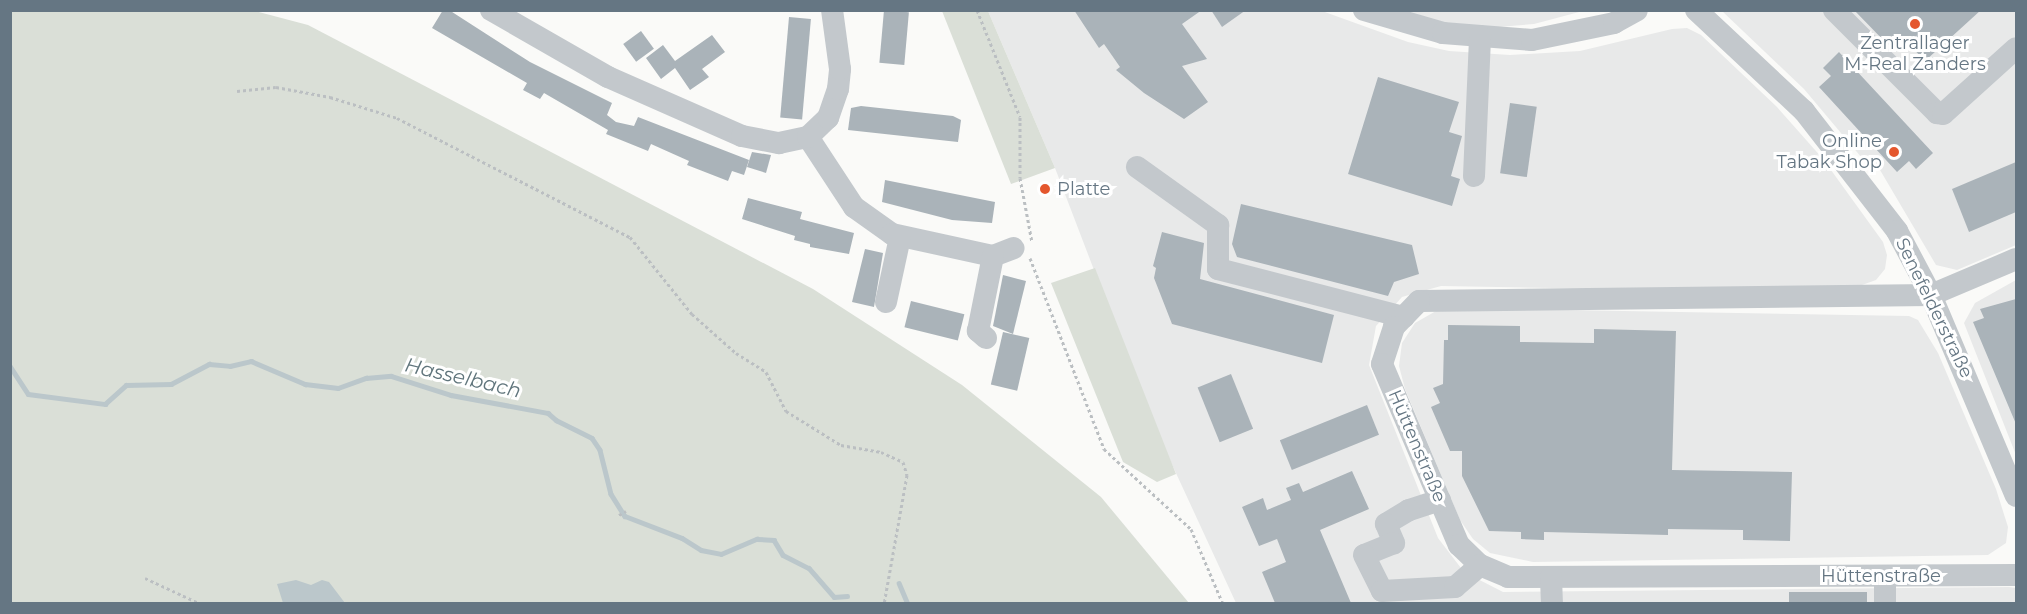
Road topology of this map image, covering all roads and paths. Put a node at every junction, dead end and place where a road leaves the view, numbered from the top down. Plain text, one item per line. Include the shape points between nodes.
1 (491, 10) edge
2 (832, 10) edge
3 (977, 10) edge
4 (1364, 10) edge
5 (1637, 10) edge
6 (1696, 10) edge
7 (1834, 10) edge
8 (1480, 36) junction
9 (2016, 48) edge
10 (237, 91) dead end
11 (808, 137) junction
12 (1137, 167) dead end
13 (1474, 176) dead end
14 (900, 237) junction
15 (1023, 250) junction
16 (993, 256) junction
17 (2016, 259) edge
18 (1931, 295) junction
19 (886, 302) dead end
20 (1404, 317) junction
21 (986, 338) dead end
22 (2016, 496) edge
23 (1440, 500) junction
24 (626, 511) dead end
25 (619, 515) dead end
26 (1480, 565) junction
27 (2016, 575) edge
28 (1884, 576) junction
29 (1551, 577) junction
30 (145, 578) dead end
31 (201, 603) edge
32 (884, 603) edge
33 (1223, 603) edge
34 (1552, 603) edge
35 (1885, 603) edge

1 - 11 street via 608,77 742,136 779,143
2 - 11 street via 840,69 838,89 828,118
3 - 15 path via 1020,117 1020,178 1033,242
4 - 8 street via 1443,33
5 - 8 street via 1614,23 1532,40
6 - 18 street, Senefelderstraße via 1803,111 1897,231
7 - 9 street via 1937,113 1948,112
8 - 13 street
10 - 32 path via 276,87 330,97 397,118 630,237 692,314 736,353 766,372 786,411 841,445 903,462 907,475
11 - 14 street via 854,207 879,228
12 - 20 street via 1218,225 1218,269
14 - 16 street
14 - 19 street
15 - 16 street
15 - 33 path via 1104,449 1191,529
16 - 21 street via 978,331
17 - 18 street
18 - 20 street, Hüttenstraße via 1468,298 1419,301
18 - 22 street, Senefelderstraße
20 - 23 street, Hüttenstraße via 1394,327 1382,364
23 - 26 street, Hüttenstraße via 1459,544
23 - 26 street via 1409,510 1386,524 1395,543 1364,555 1382,591 1455,587
24 - 25 path
26 - 29 street, Hüttenstraße via 1508,577
27 - 28 street, Hüttenstraße
28 - 29 street, Hüttenstraße
28 - 35 street
29 - 34 street
30 - 31 path

